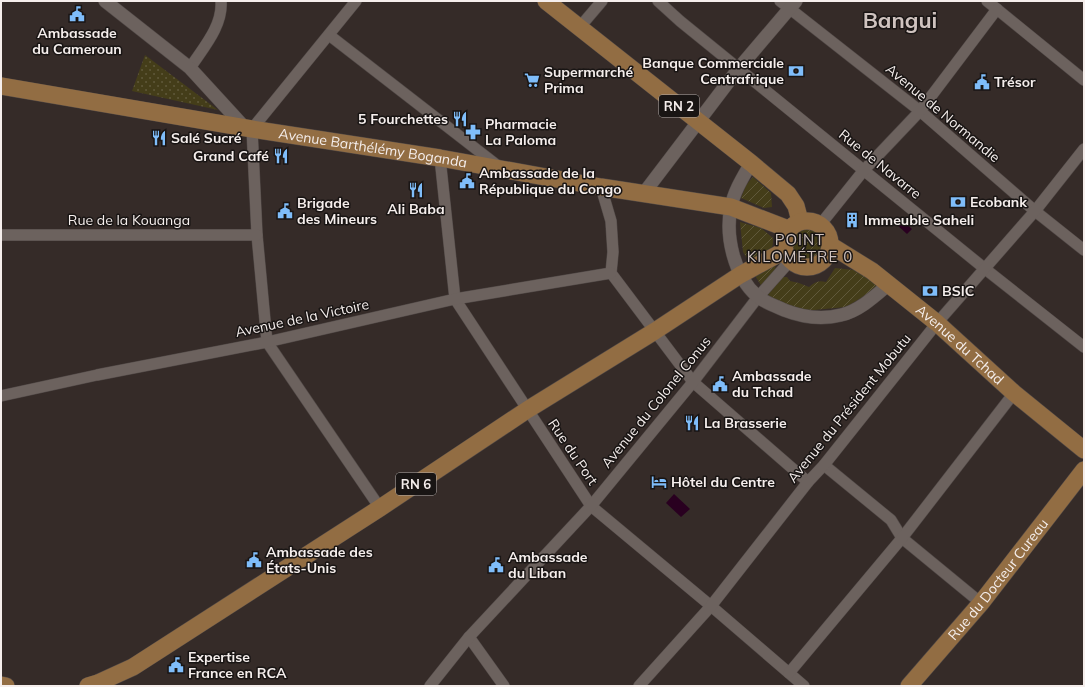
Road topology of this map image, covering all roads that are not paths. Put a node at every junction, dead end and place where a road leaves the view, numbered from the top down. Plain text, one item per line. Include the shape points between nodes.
1 (105, 1) edge
2 (221, 1) edge
3 (356, 1) edge
4 (546, 1) edge
5 (602, 1) edge
6 (658, 1) edge
7 (987, 1) edge
8 (789, 3) edge
9 (997, 9) junction
10 (579, 28) junction
11 (329, 36) junction
12 (190, 68) junction
13 (738, 68) junction
14 (1084, 80) edge
15 (1, 86) edge
16 (920, 111) junction
17 (698, 121) junction
18 (249, 128) junction
19 (1084, 149) edge
20 (440, 158) junction
21 (751, 163) junction
22 (502, 170) junction
23 (864, 170) junction
24 (601, 187) junction
25 (644, 193) junction
26 (730, 207) junction
27 (1035, 211) junction
28 (794, 225) junction
29 (820, 225) junction
30 (1, 235) edge
31 (257, 235) junction
32 (830, 245) junction
33 (1084, 250) edge
34 (787, 256) junction
35 (984, 268) junction
36 (611, 273) junction
37 (740, 275) junction
38 (889, 284) junction
39 (758, 297) junction
40 (455, 299) junction
41 (937, 323) junction
42 (655, 331) junction
43 (267, 342) junction
44 (1084, 347) edge
45 (693, 382) junction
46 (1014, 393) junction
47 (1, 396) edge
48 (527, 410) junction
49 (1084, 450) edge
50 (824, 465) junction
51 (1084, 470) edge
52 (808, 482) junction
53 (591, 506) junction
54 (380, 508) junction
55 (902, 538) junction
56 (980, 603) junction
57 (711, 606) junction
58 (469, 637) junction
59 (789, 674) junction
60 (1, 685) edge
61 (6, 686) edge
62 (88, 686) edge
63 (430, 686) edge
64 (504, 686) edge
65 (640, 686) edge
66 (804, 686) edge
67 (909, 686) edge

1 - 12 street
2 - 12 street via 220,18
3 - 11 street
4 - 10 main road, RN 2
5 - 10 street
6 - 13 street, Rue de Navarre
7 - 9 street
8 - 13 street
8 - 16 street, Avenue de Normandie
9 - 14 street
9 - 16 street
10 - 17 main road, RN 2
11 - 18 street
11 - 22 street
12 - 18 street
13 - 17 street
13 - 23 street, Rue de Navarre
15 - 18 main road, Avenue Barthélémy Boganda
16 - 23 street
16 - 27 street, Avenue de Normandie
17 - 21 main road, RN 2
17 - 25 street
18 - 20 main road, Avenue Barthélémy Boganda
18 - 31 street
19 - 27 street, Avenue du Président Mobutu
20 - 22 main road, Avenue Barthélémy Boganda
20 - 40 street, Rue du Port
21 - 26 street via 736,189
21 - 28 main road, RN 2 via 788,194 796,206
22 - 24 main road, Avenue Barthélémy Boganda
23 - 29 street
23 - 35 street, Rue de Navarre
24 - 25 main road, Avenue Barthélémy Boganda
24 - 36 street via 612,221
25 - 26 main road, Avenue Barthélémy Boganda
26 - 28 main road, Avenue Barthélémy Boganda
26 - 37 street via 731,247
27 - 33 street, Avenue de Normandie
27 - 35 street, Avenue du Président Mobutu
28 - 29 main road via 811,221
28 - 34 main road via 784,236 783,243
29 - 32 main road via 828,234
30 - 31 street, Rue de la Kouanga
31 - 43 street
32 - 34 main road via 823,261 815,266 798,266
32 - 38 main road, Avenue du Tchad
34 - 37 main road, RN 6
34 - 39 street, Avenue du Colonel Conus
35 - 41 street, Avenue du Président Mobutu
35 - 44 street, Rue de Navarre
36 - 40 street, Avenue de la Victoire
36 - 42 street
37 - 39 street
37 - 42 main road, RN 6
38 - 39 street via 858,307 842,315 826,318 791,313
38 - 41 main road, Avenue du Tchad
39 - 45 street, Avenue du Colonel Conus
40 - 43 street, Avenue de la Victoire
40 - 48 street, Rue du Port
41 - 46 main road, Avenue du Tchad
41 - 50 street, Avenue du Président Mobutu
42 - 45 street
42 - 48 main road, RN 6
43 - 47 street, Avenue de la Victoire
43 - 54 street
45 - 52 street
45 - 53 street, Avenue du Colonel Conus
46 - 49 main road, Avenue du Tchad
46 - 55 street
48 - 53 street, Rue du Port
48 - 54 main road, RN 6
50 - 52 street, Avenue du Président Mobutu
50 - 55 street via 892,520
51 - 56 main road, Rue du Docteur Cureau
52 - 57 street, Avenue du Président Mobutu
53 - 57 street, Rue du Port
53 - 58 street, Avenue du Colonel Conus
54 - 62 main road, RN 6 via 133,667
55 - 56 street
55 - 59 street
56 - 67 main road, Rue du Docteur Cureau
57 - 59 street, Rue du Port
57 - 65 street, Avenue du Président Mobutu
58 - 63 street, Avenue du Colonel Conus
58 - 64 street
59 - 66 street, Rue du Port
60 - 61 main road

